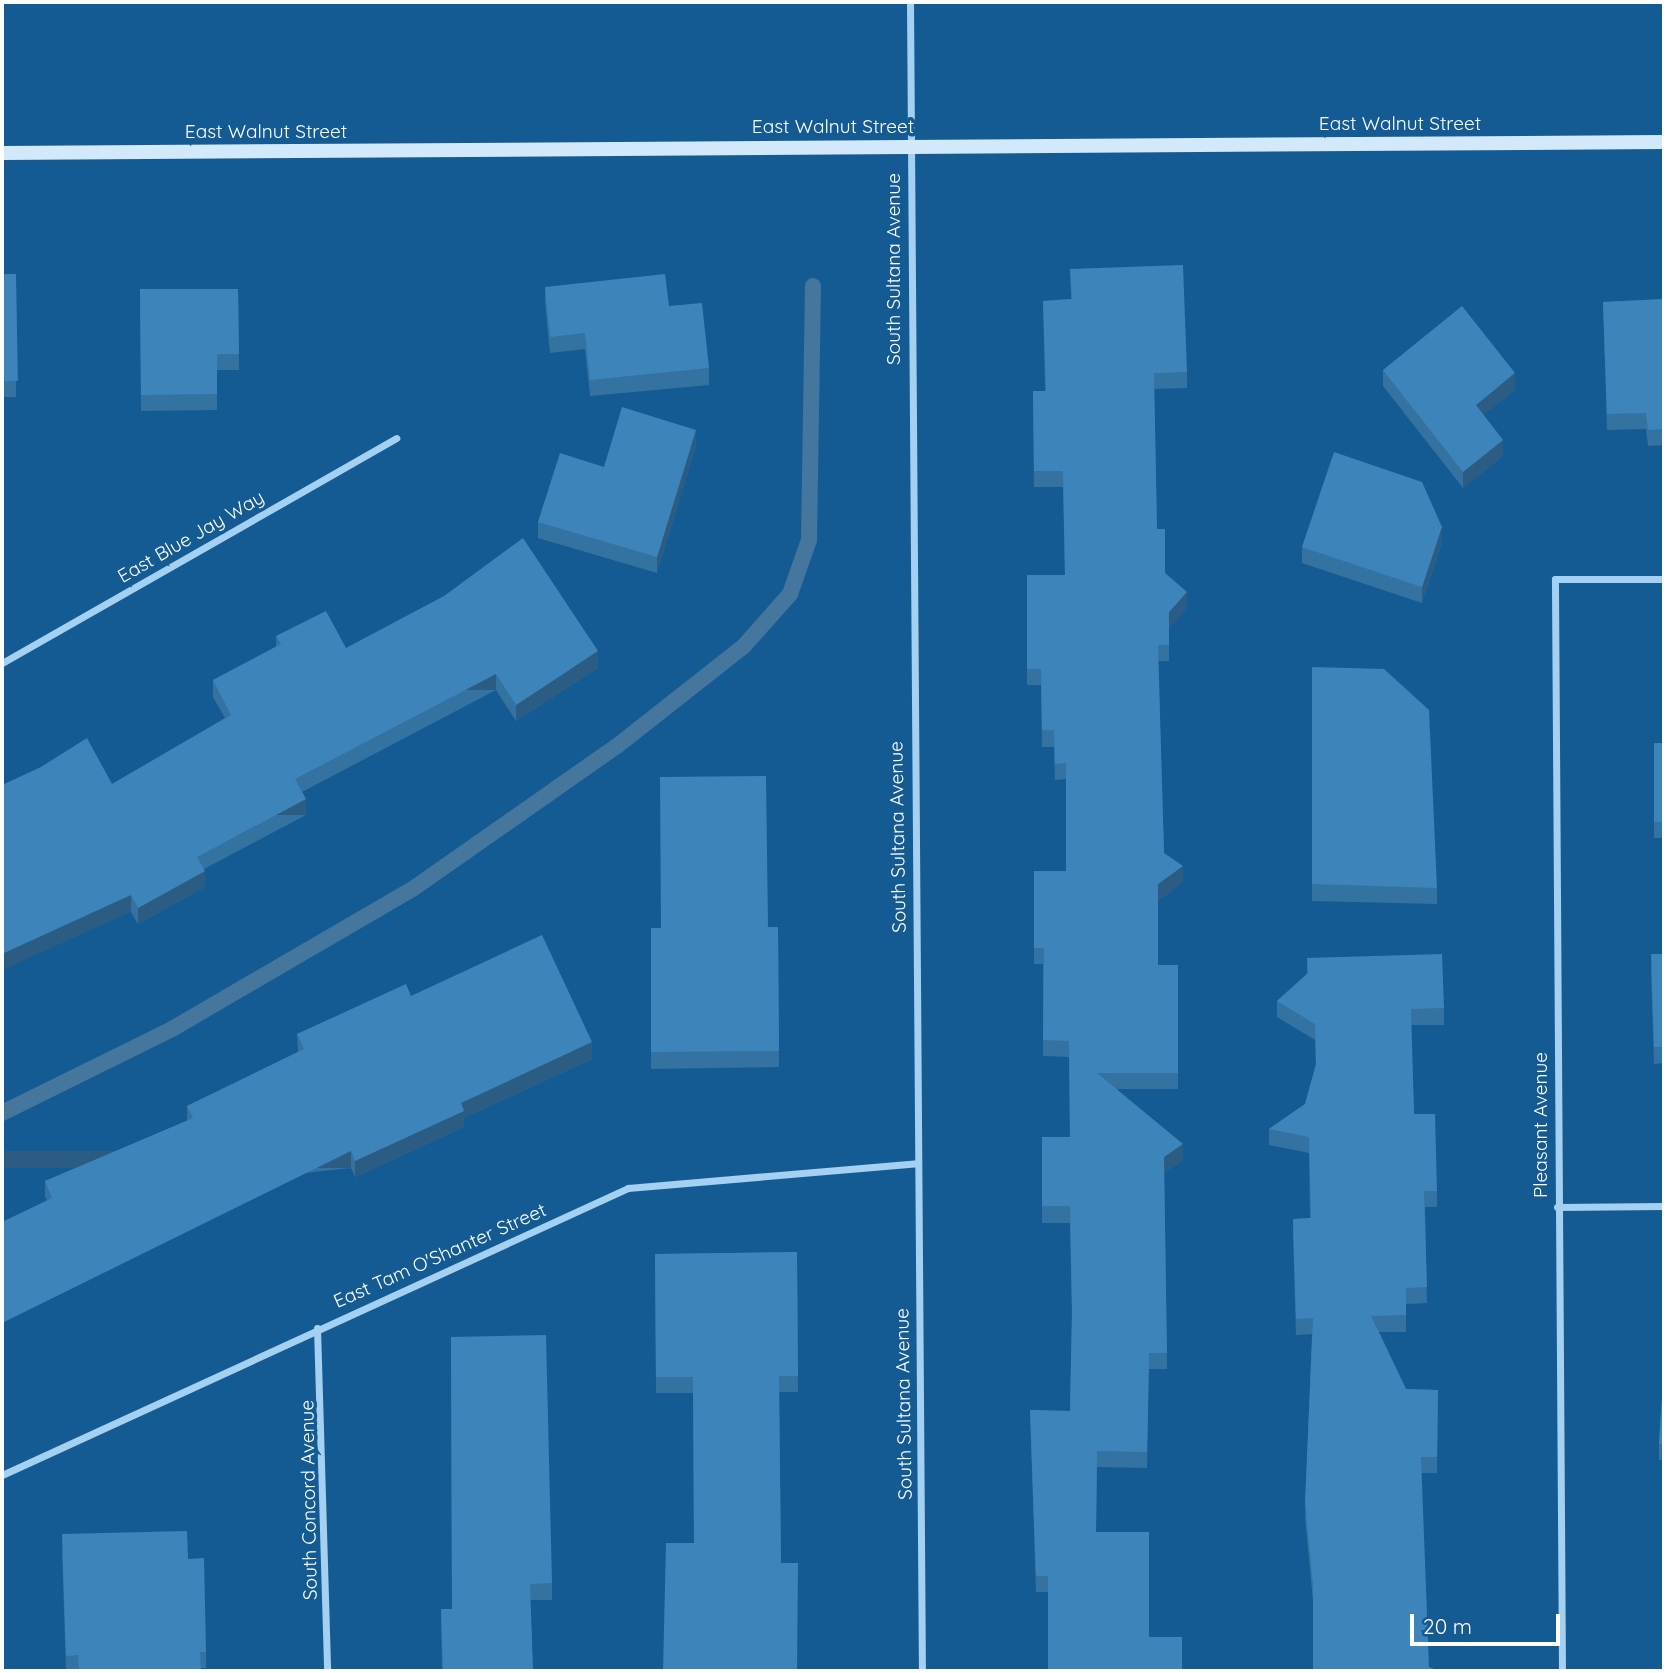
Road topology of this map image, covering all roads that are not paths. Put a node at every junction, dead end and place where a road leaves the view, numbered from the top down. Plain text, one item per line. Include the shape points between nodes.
1 (910, 2) edge
2 (1664, 142) edge
3 (910, 146) junction
4 (2, 153) edge
5 (396, 438) dead end
6 (1664, 579) edge
7 (2, 663) edge
8 (917, 1163) junction
9 (1664, 1206) edge
10 (1558, 1207) junction
11 (317, 1328) junction
12 (2, 1475) edge
13 (327, 1671) edge
14 (922, 1671) edge
15 (1562, 1671) edge

1 - 3 street, South Sultana Avenue
2 - 3 street, East Walnut Street
3 - 4 street, East Walnut Street
3 - 8 street, South Sultana Avenue
5 - 7 street, East Blue Jay Way
6 - 10 street, Pleasant Avenue via 1555,579
8 - 11 street, East Tam O'Shanter Street via 628,1188
8 - 14 street, South Sultana Avenue
9 - 10 street
10 - 15 street, Pleasant Avenue
11 - 12 street, East Tam O'Shanter Street
11 - 13 street, South Concord Avenue

